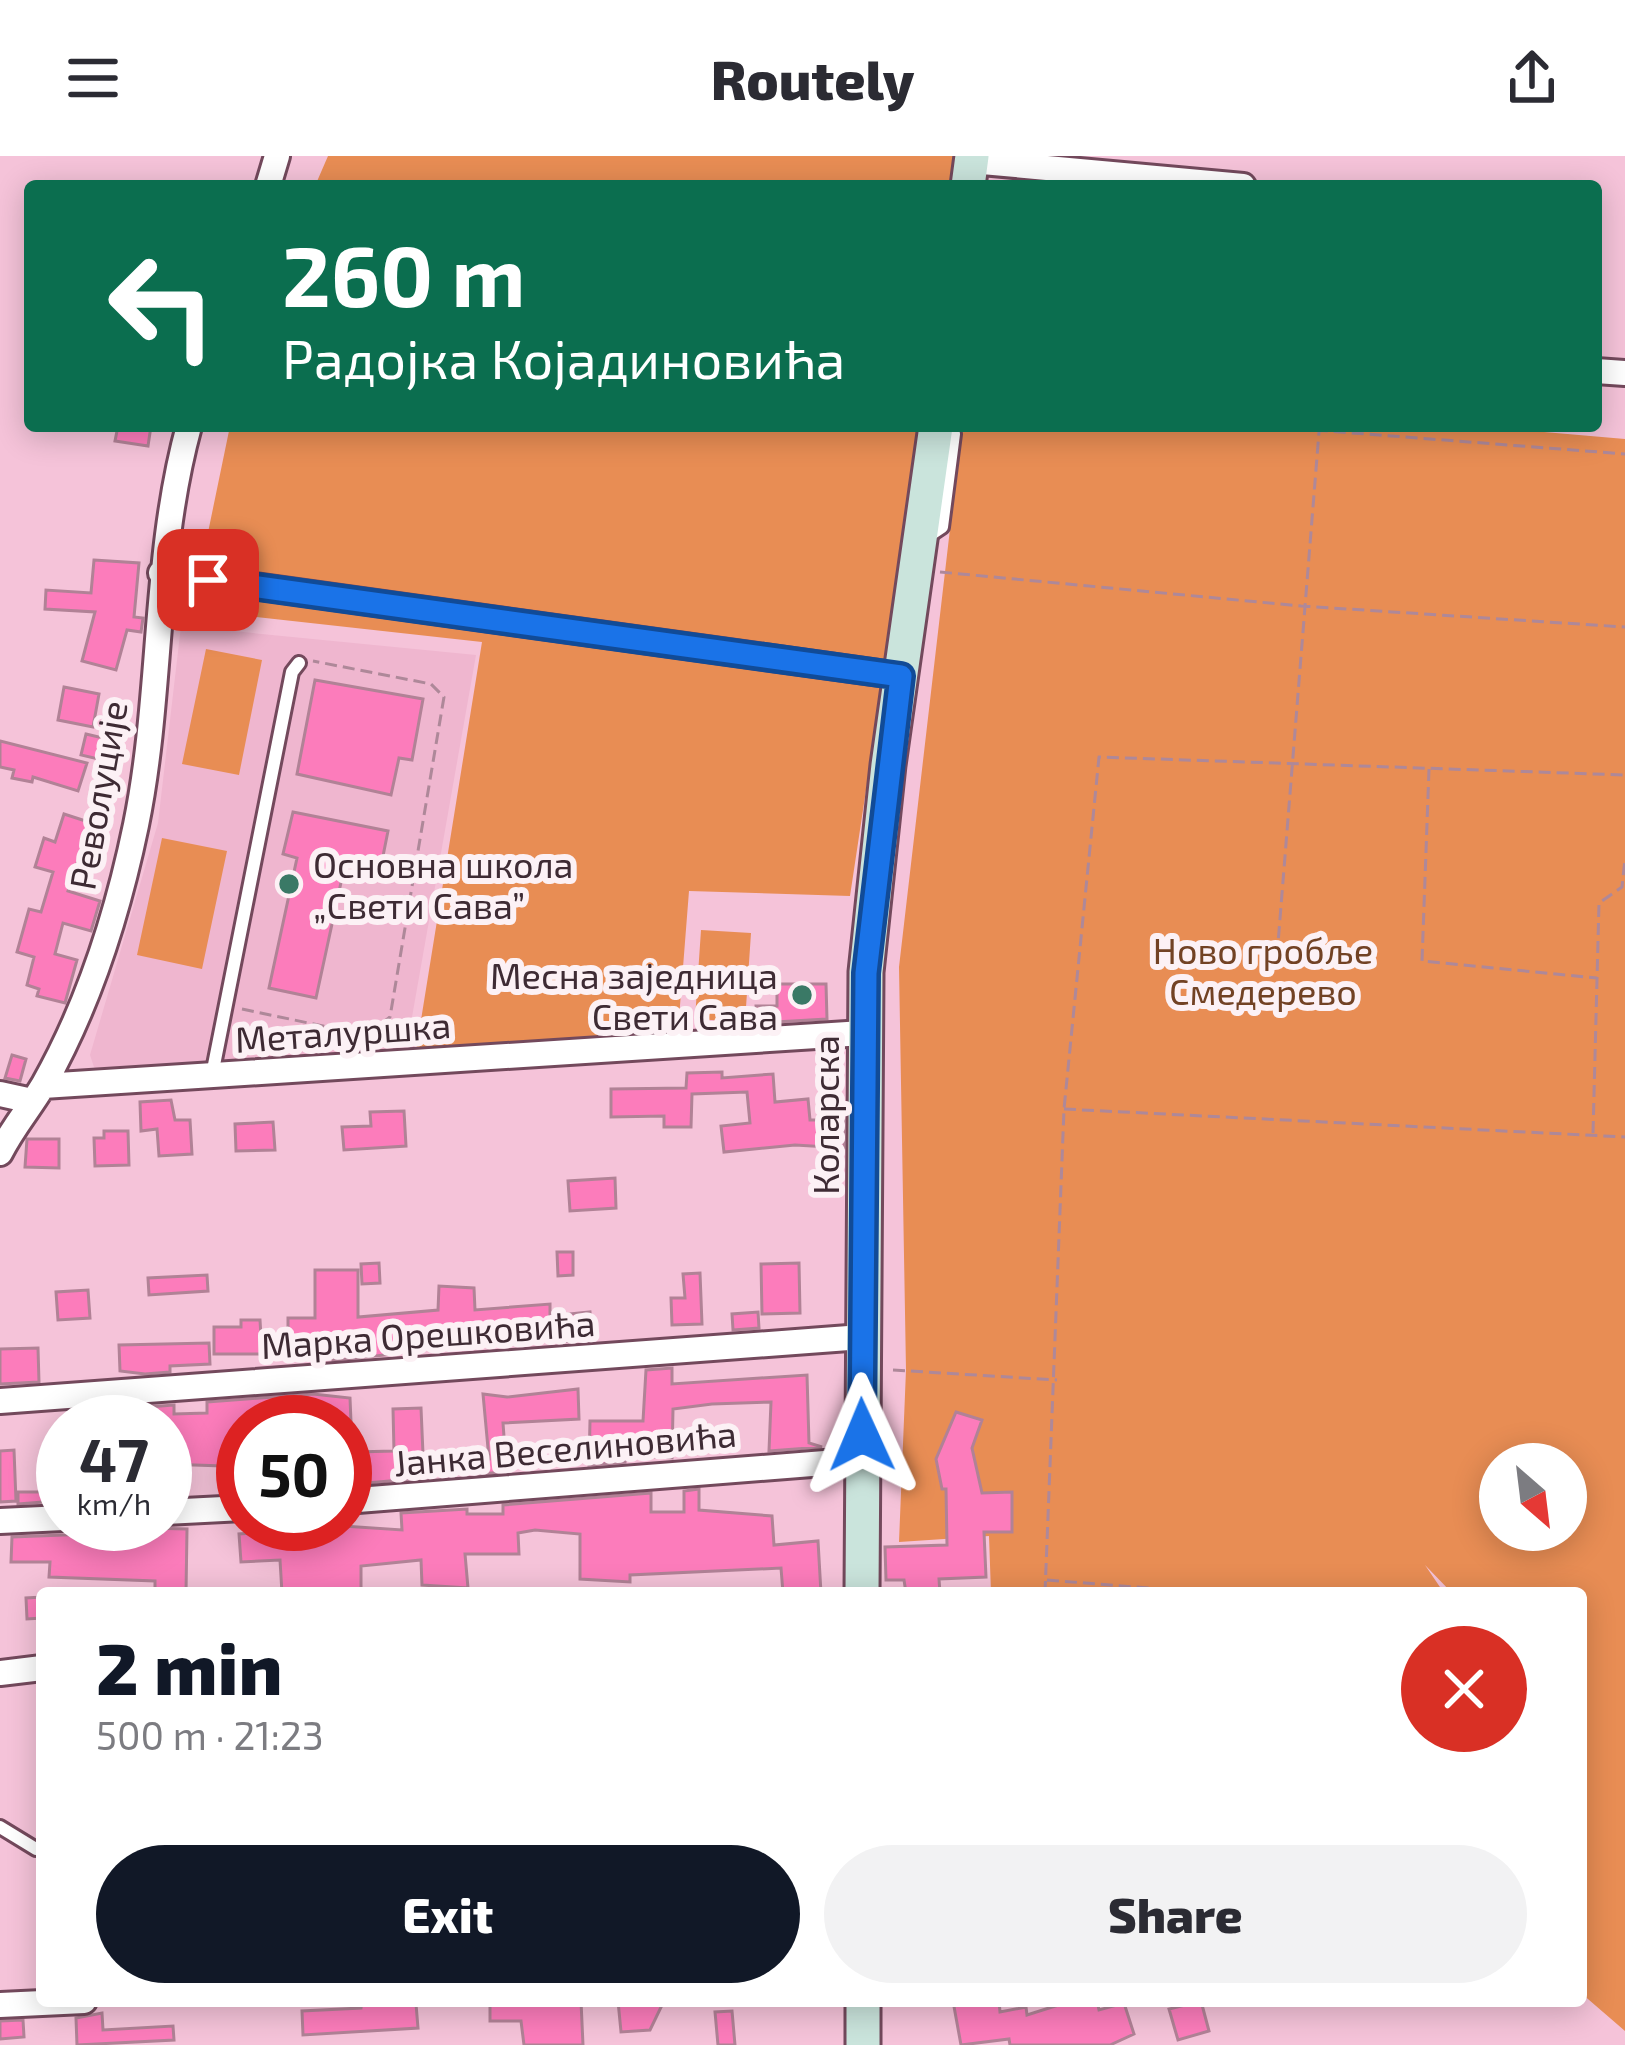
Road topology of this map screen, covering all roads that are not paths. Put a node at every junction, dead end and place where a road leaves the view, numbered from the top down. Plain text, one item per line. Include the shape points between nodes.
1 (970, 168) edge
2 (1152, 180) edge
3 (187, 432) edge
4 (935, 432) edge
5 (953, 432) edge
6 (917, 555) junction
7 (161, 573) junction
8 (299, 662) road end
9 (901, 676) junction
10 (863, 1034) junction
11 (212, 1076) junction
12 (37, 1093) junction
13 (0, 1094) edge
14 (0, 1153) edge
15 (861, 1354) junction
16 (0, 1401) edge
17 (862, 1460) junction
18 (372, 1499) edge
19 (36, 1519) edge
20 (0, 1521) edge
21 (862, 1587) edge
22 (36, 1669) edge
23 (0, 1673) edge
24 (0, 1827) edge
25 (36, 1849) dead end
26 (36, 2003) edge
27 (0, 2005) edge
28 (863, 2007) edge
29 (863, 2045) edge

1 - 2 street
3 - 7 street, Револуције
4 - 6 main road, Коларска
5 - 6 lane via 942,527
6 - 9 main road, Коларска
7 - 9 street
7 - 12 street, Револуције via 132,841 100,950
8 - 11 lane
9 - 10 main road, Коларска
10 - 11 street, Металуршка
10 - 15 main road, Коларска
11 - 12 street, Металуршка
12 - 13 street, Металуршка
12 - 14 street, Револуције
15 - 16 street, Марка Орешковића
15 - 17 main road, Коларска
17 - 18 street, Јанка Веселиновића
17 - 21 main road, Коларска
19 - 20 street
22 - 23 street
24 - 25 lane
26 - 27 street
28 - 29 main road

